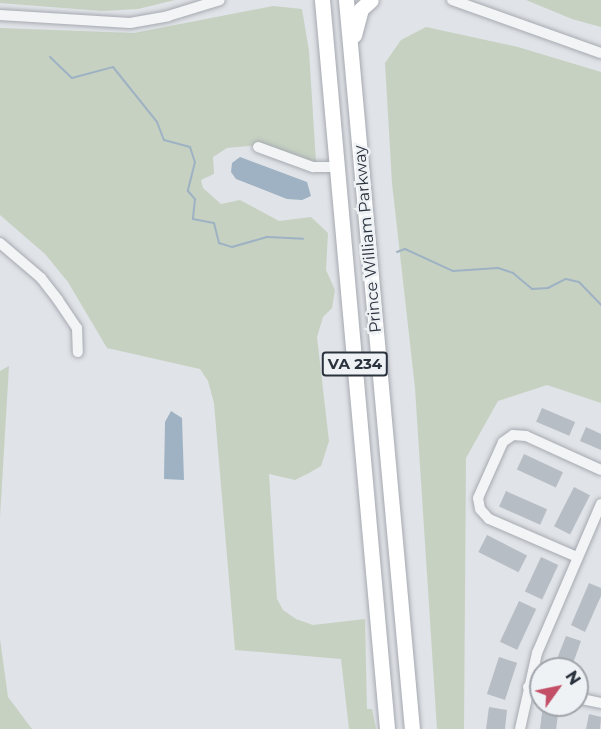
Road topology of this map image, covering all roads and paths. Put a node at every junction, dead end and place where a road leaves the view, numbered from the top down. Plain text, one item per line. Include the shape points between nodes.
1 (220, 0) edge
2 (322, 0) edge
3 (346, 0) edge
4 (371, 0) edge
5 (452, 0) edge
6 (0, 15) edge
7 (351, 53) junction
8 (601, 53) edge
9 (258, 147) dead end
10 (337, 167) junction
11 (0, 243) edge
12 (78, 352) dead end
13 (601, 470) edge
14 (601, 504) edge
15 (577, 557) junction
16 (528, 687) joint
17 (387, 729) edge
18 (412, 729) edge
19 (520, 729) edge

1 - 6 street via 130,23
2 - 10 highway, Prince William Parkway / VA 234
3 - 7 highway, Prince William Parkway / VA 234
4 - 7 highway via 358,15
5 - 8 street
7 - 18 highway, Prince William Parkway / VA 234
9 - 10 street via 313,166
10 - 17 highway, Prince William Parkway / VA 234
11 - 12 street via 41,278 58,300 77,328
13 - 15 street via 526,436 513,435 503,442 478,498 480,510 489,519
14 - 15 street
15 - 16 street via 537,653
16 - 19 street

